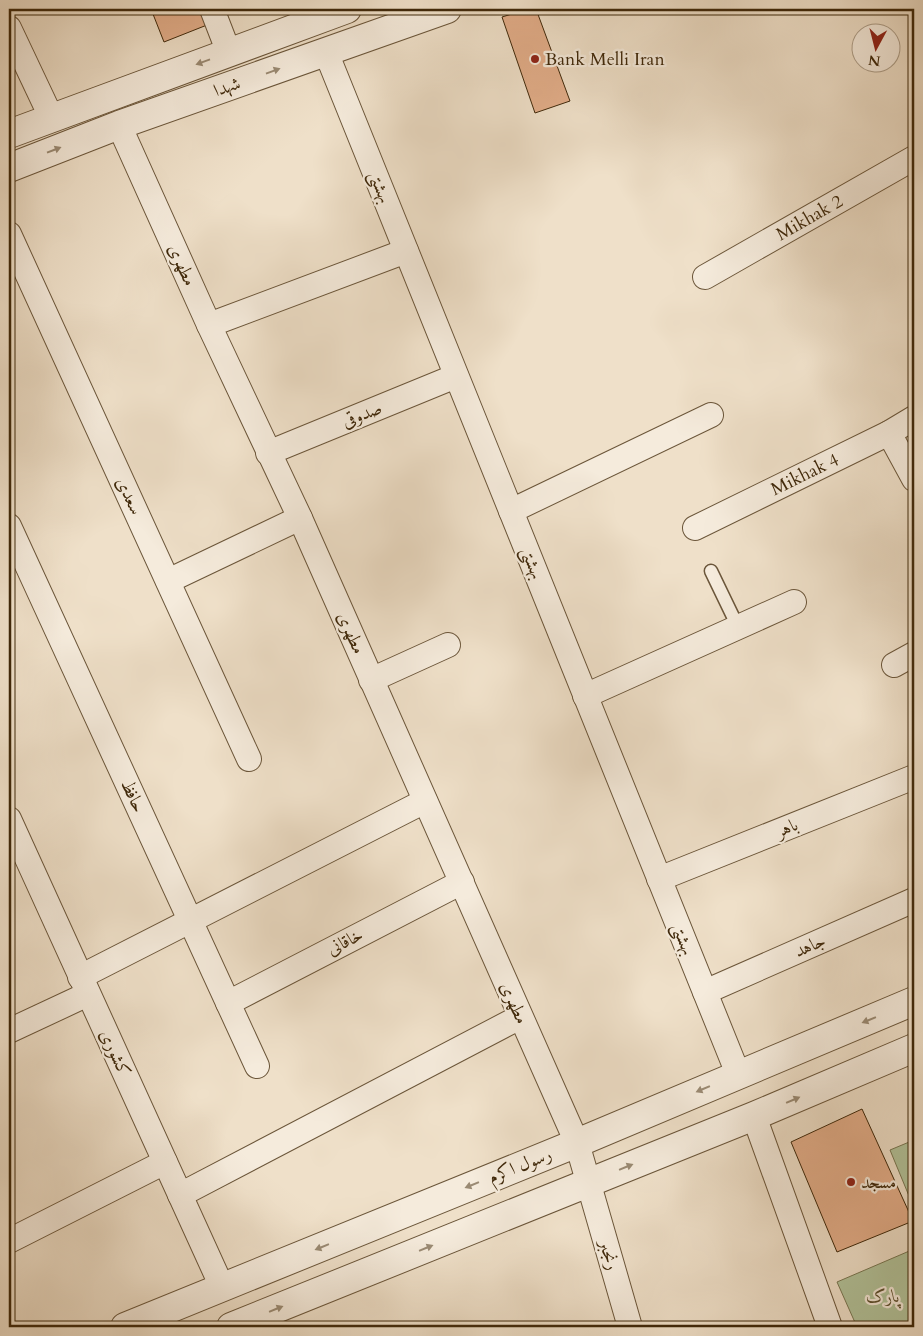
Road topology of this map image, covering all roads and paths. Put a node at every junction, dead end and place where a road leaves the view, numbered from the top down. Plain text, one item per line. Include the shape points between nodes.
1 (212, 9) edge
2 (347, 9) edge
3 (447, 9) edge
4 (9, 28) edge
5 (326, 52) junction
6 (230, 53) junction
7 (52, 119) junction
8 (119, 125) junction
9 (9, 134) edge
10 (914, 158) edge
11 (9, 168) edge
12 (9, 234) edge
13 (406, 251) junction
14 (705, 277) dead end
15 (209, 325) junction
16 (456, 376) junction
17 (712, 415) dead end
18 (914, 418) edge
19 (889, 433) junction
20 (268, 453) junction
21 (914, 479) edge
22 (511, 511) junction
23 (300, 518) junction
24 (9, 526) edge
25 (695, 528) dead end
26 (711, 571) dead end
27 (168, 581) junction
28 (794, 602) dead end
29 (738, 627) junction
30 (448, 645) dead end
31 (914, 654) edge
32 (894, 665) dead end
33 (371, 680) junction
34 (586, 696) junction
35 (249, 759) dead end
36 (914, 778) edge
37 (426, 801) junction
38 (12, 833) edge
39 (659, 879) junction
40 (462, 882) junction
41 (914, 900) edge
42 (191, 922) junction
43 (84, 986) junction
44 (705, 992) junction
45 (914, 1001) edge
46 (228, 1002) junction
47 (520, 1017) junction
48 (9, 1030) edge
49 (914, 1048) edge
50 (257, 1066) dead end
51 (738, 1074) junction
52 (754, 1116) junction
53 (577, 1143) junction
54 (165, 1162) junction
55 (588, 1182) junction
56 (180, 1195) junction
57 (9, 1241) edge
58 (222, 1287) junction
59 (125, 1327) edge
60 (231, 1327) edge
61 (630, 1327) edge
62 (830, 1327) edge

1 - 6 street
2 - 6 street, شهدا
3 - 5 street, شهدا
4 - 7 street
8 -> 5 street, شهدا
5 - 13 street, بهشتی
6 -> 7 street, شهدا
7 - 9 street, شهدا
11 -> 8 street, شهدا
8 - 15 street, مطهری
10 - 14 street, Mikhak 2
12 - 27 street, سعدی
13 - 15 street
13 - 16 street, بهشتی
15 - 20 street, مطهری
16 - 20 street, صدوقی
16 - 22 street, بهشتی
17 - 22 street
18 - 19 street, Mikhak 4
19 - 21 street
19 - 25 street, Mikhak 4
20 - 23 street, مطهری
22 - 34 street, بهشتی
23 - 27 street
23 - 33 street, مطهری
24 - 42 street, حافظ
26 - 29 lane
27 - 35 street, سعدی
28 - 29 street
29 - 34 street
30 - 33 street
31 - 32 street
33 - 37 street, مطهری
34 - 39 street, بهشتی
36 - 39 street, باهر
37 - 40 street, مطهری
37 - 42 street
38 - 43 street, کشوری
39 - 44 street, بهشتی
40 - 46 street, خاقانی
40 - 47 street, مطهری
41 - 44 street, جاهد
42 - 43 street
42 - 46 street, حافظ
43 - 48 street
43 - 54 street, کشوری
44 - 51 street, بهشتی
45 -> 51 street, رسول اکرم
46 - 50 street, حافظ
47 - 53 street, مطهری
47 - 56 street
52 -> 49 street
51 -> 53 street, رسول اکرم
55 -> 52 street
52 - 62 street
53 - 55 street, مطهری
53 -> 58 street, رسول اکرم
54 - 56 street, کشوری
54 - 57 street
60 -> 55 street
55 - 61 street, رنجبر
56 - 58 street, کشوری
58 - 59 street, رسول اکرم

